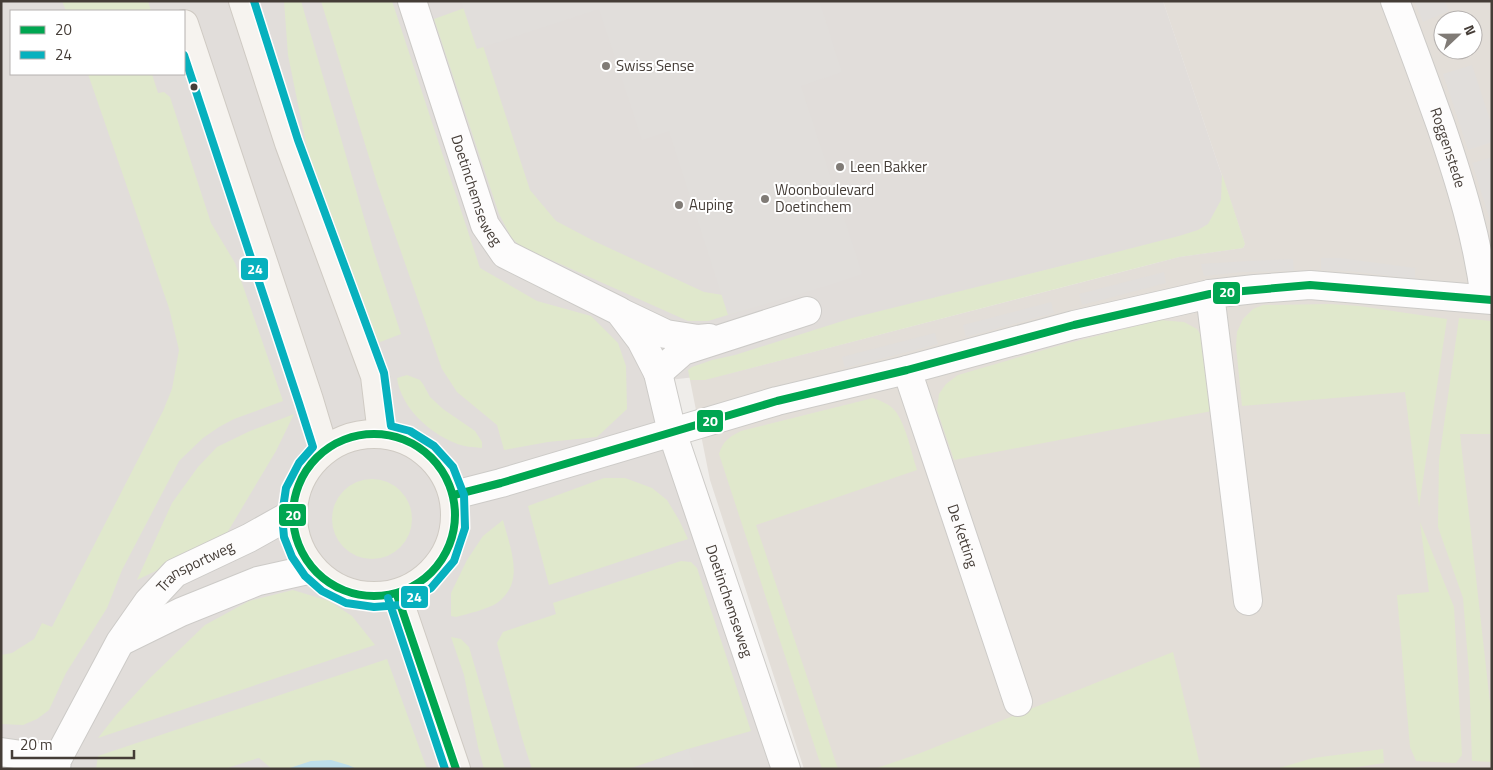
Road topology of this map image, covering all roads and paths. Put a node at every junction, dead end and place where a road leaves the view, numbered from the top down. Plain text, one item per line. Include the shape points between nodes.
1 (243, 1) edge
2 (412, 1) edge
3 (1395, 1) edge
4 (185, 27) edge
5 (1210, 294) junction
6 (1489, 299) edge
7 (807, 311) dead end
8 (619, 312) junction
9 (726, 336) junction
10 (907, 370) junction
11 (658, 374) junction
12 (672, 432) junction
13 (382, 434) junction
14 (324, 450) junction
15 (454, 495) junction
16 (292, 514) junction
17 (312, 569) junction
18 (397, 594) junction
19 (1248, 601) dead end
20 (120, 642) junction
21 (1018, 702) dead end
22 (1, 752) edge
23 (57, 765) edge
24 (456, 769) edge
25 (786, 769) edge

1 - 13 main road via 289,143 375,376
2 - 8 street, Doetinchemseweg via 484,225 505,254
3 - 6 street, Roggenstede via 1460,181
4 - 14 main road
5 - 6 street via 1310,285
5 - 10 street via 1074,325
5 - 19 street
7 - 9 street, Doetinchemseweg
8 - 9 street, Doetinchemseweg via 666,334 698,339
8 - 11 street, Doetinchemseweg via 641,340
9 - 11 street, Doetinchemseweg via 683,350
10 - 12 street via 777,401
10 - 21 street, De Ketting
11 - 12 street, Doetinchemseweg
12 - 15 street
12 - 25 street, Doetinchemseweg
13 - 14 main road via 361,434
13 - 15 main road via 406,440 427,453 444,472
14 - 16 main road via 307,468 296,490
15 - 18 main road via 456,527 445,556 425,580
16 - 17 main road via 294,534
16 - 20 street, Transportweg via 175,573 148,602
17 - 18 main road via 329,584 350,594 374,598
17 - 20 street, Transportweg via 258,581 181,612
18 - 24 main road
20 - 23 street, Transportweg
22 - 23 street

